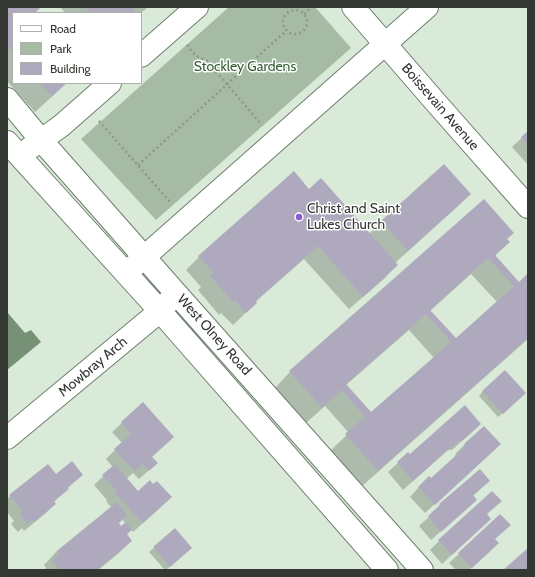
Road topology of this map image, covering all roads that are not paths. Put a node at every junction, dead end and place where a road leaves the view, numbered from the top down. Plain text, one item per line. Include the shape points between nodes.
1 (197, 7) edge
2 (353, 7) edge
3 (427, 7) edge
4 (385, 44) junction
5 (142, 55) edge
6 (109, 84) edge
7 (7, 100) edge
8 (41, 140) junction
9 (11, 153) edge
10 (528, 207) edge
11 (145, 257) junction
12 (126, 274) junction
13 (175, 292) junction
14 (160, 311) junction
15 (7, 438) edge
16 (387, 570) edge
17 (422, 570) edge

1 - 5 street
2 - 4 street, Boissevain Avenue
3 - 4 street
4 - 10 street, Boissevain Avenue
4 - 11 street
6 - 8 street
7 - 8 street, West Olney Road
8 - 9 street
8 - 11 street, West Olney Road
9 - 12 street, West Olney Road
11 - 12 street
11 - 13 street, West Olney Road
12 - 14 street, West Olney Road
13 - 14 street, Mowbray Arch
13 - 17 street, West Olney Road
14 - 15 street, Mowbray Arch
14 - 16 street, West Olney Road

